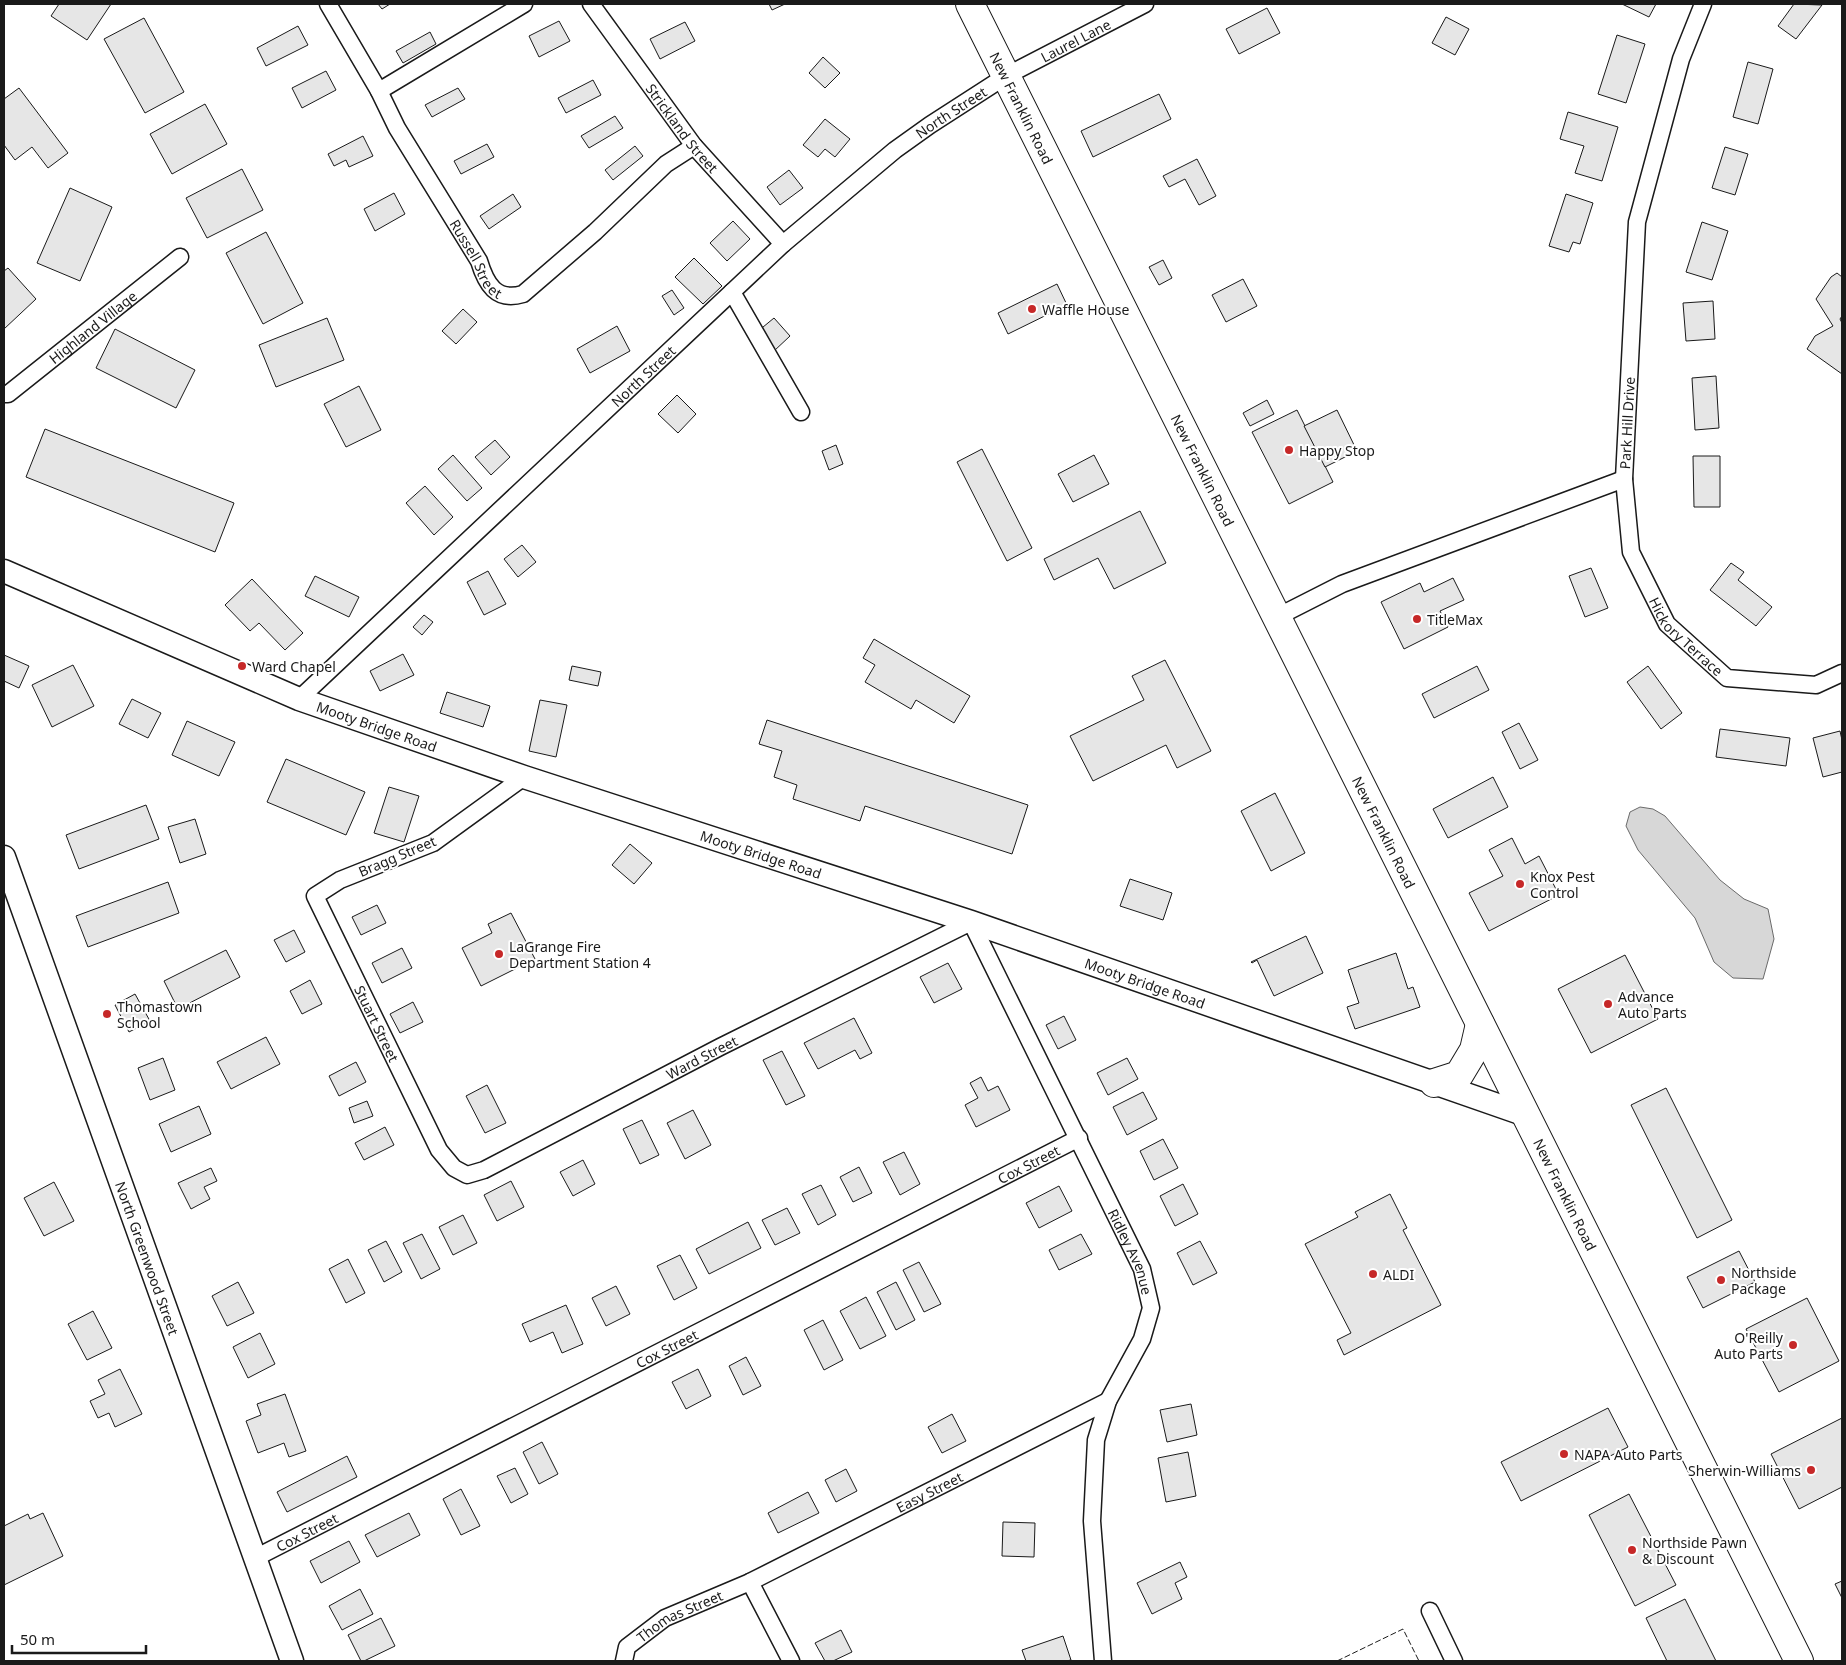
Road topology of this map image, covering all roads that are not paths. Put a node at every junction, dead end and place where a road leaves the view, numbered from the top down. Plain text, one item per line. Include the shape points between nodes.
1 (328, 4) edge
2 (524, 4) edge
3 (591, 4) edge
4 (970, 4) edge
5 (1145, 4) edge
6 (1703, 4) edge
7 (1006, 76) junction
8 (379, 91) junction
9 (694, 146) junction
10 (783, 244) junction
11 (180, 257) dead end
12 (732, 292) junction
13 (4, 394) edge
14 (802, 412) dead end
15 (1624, 479) junction
16 (4, 571) edge
17 (1277, 617) junction
18 (1842, 673) edge
19 (299, 699) junction
20 (524, 777) junction
21 (4, 857) edge
22 (315, 896) joint
23 (971, 922) junction
24 (1480, 1024) junction
25 (1434, 1083) junction
26 (1526, 1115) junction
27 (1079, 1138) junction
28 (439, 1150) joint
29 (1108, 1401) junction
30 (255, 1558) junction
31 (750, 1582) junction
32 (1430, 1611) dead end
33 (292, 1661) edge
34 (624, 1661) edge
35 (791, 1661) edge
36 (1103, 1661) edge
37 (1454, 1661) edge
38 (1799, 1661) edge

1 - 8 street, Russell Street
2 - 8 street
3 - 9 street, Strickland Street
4 - 7 highway, New Franklin Road
5 - 7 street, Laurel Lane
6 - 15 street, Park Hill Drive via 1681,59 1637,222
7 - 10 street, North Street via 895,150
7 - 17 highway, New Franklin Road
8 - 9 street, Russell Street via 397,128 479,261 487,280 503,296 523,294 595,232 666,164
9 - 10 street, Strickland Street
10 - 12 street, North Street
11 - 13 street, Highland Village
12 - 14 street
12 - 19 street, North Street
15 - 17 street, Park Hill Drive via 1342,584
15 - 18 street, Hickory Terrace via 1632,552 1667,624 1704,658 1727,678 1816,684
16 - 19 street, Mooty Bridge Road
17 - 24 highway, New Franklin Road
19 - 20 street, Mooty Bridge Road
20 - 22 street, Bragg Street via 433,843 340,880
20 - 23 street, Mooty Bridge Road
21 - 30 street, North Greenwood Street
22 - 28 street, Stuart Street
23 - 25 street, Mooty Bridge Road
23 - 27 street, Ridley Avenue
23 - 28 street, Ward Street via 720,1047 484,1170 467,1175 454,1168
24 - 25 highway via 1474,1050 1459,1075
24 - 26 highway, New Franklin Road
25 - 26 street, Mooty Bridge Road
26 - 38 highway, New Franklin Road
27 - 29 street, Ridley Avenue via 1142,1269 1151,1308 1142,1339
27 - 30 street, Cox Street
29 - 31 street, Easy Street
29 - 36 street, Ridley Avenue via 1096,1440 1092,1521
30 - 33 street, North Greenwood Street
31 - 34 street, Thomas Street via 665,1618 627,1647
31 - 35 street
32 - 37 street

